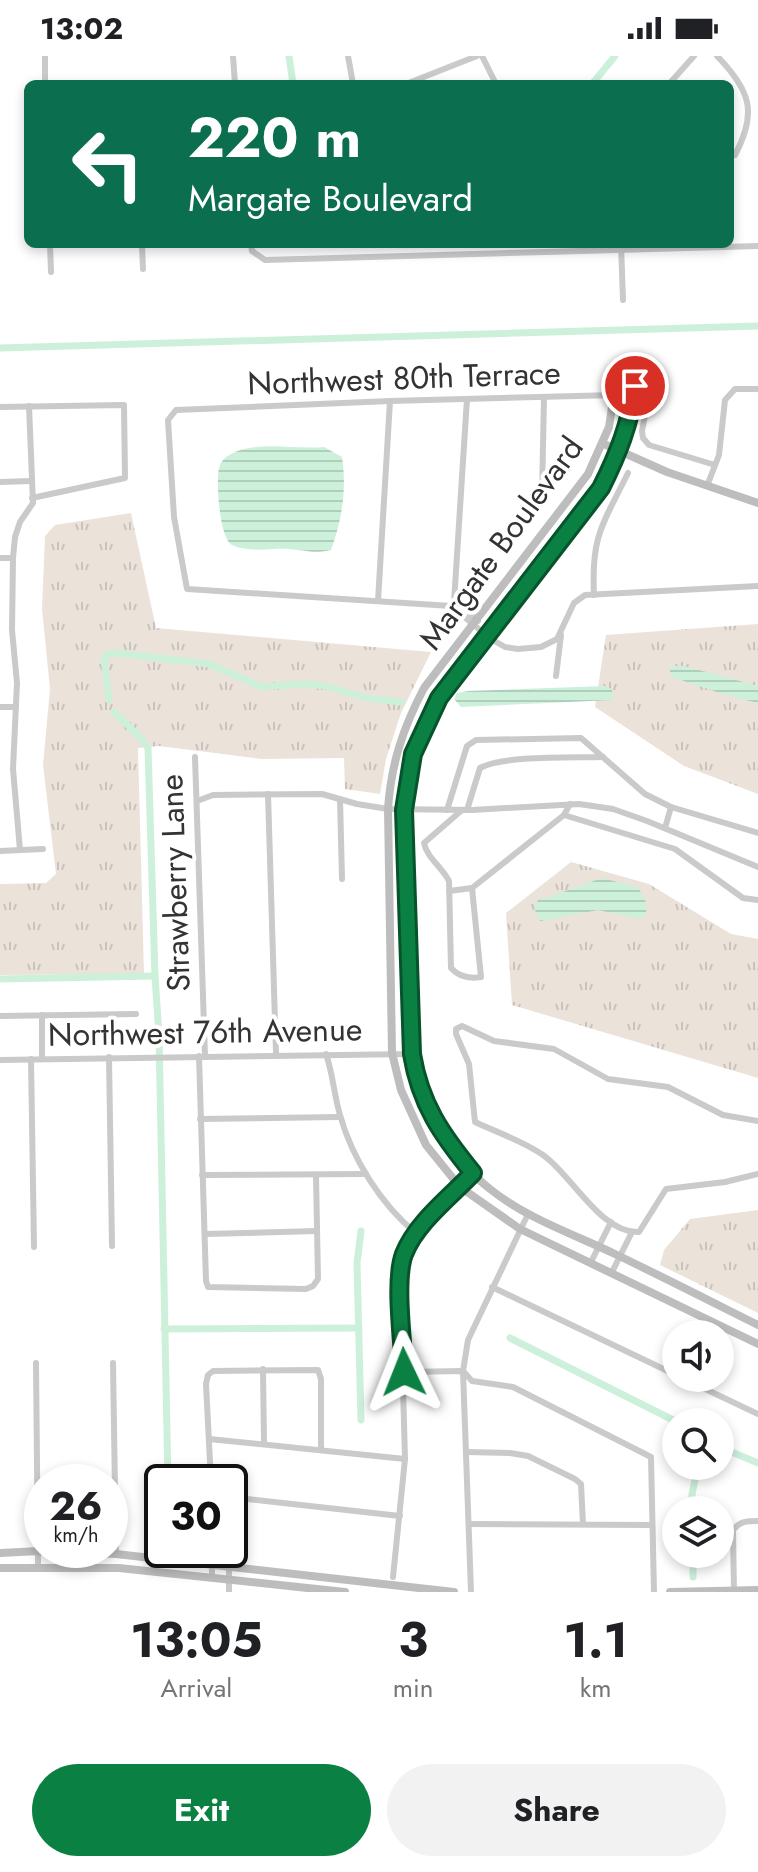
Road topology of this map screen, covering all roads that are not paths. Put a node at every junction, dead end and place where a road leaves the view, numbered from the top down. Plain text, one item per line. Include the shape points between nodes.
1 (45, 56) edge
2 (233, 56) edge
3 (348, 56) edge
4 (480, 56) edge
5 (694, 56) edge
6 (717, 56) edge
7 (45, 80) edge
8 (235, 80) edge
9 (352, 80) edge
10 (417, 80) edge
11 (494, 80) edge
12 (673, 80) edge
13 (735, 155) dead end
14 (734, 246) edge
15 (758, 246) edge
16 (50, 248) edge
17 (142, 248) edge
18 (252, 248) edge
19 (600, 248) edge
20 (621, 248) edge
21 (143, 269) dead end
22 (51, 272) dead end
23 (623, 300) dead end
24 (636, 366) junction
25 (758, 389) edge
26 (616, 395) junction
27 (634, 397) junction
28 (544, 398) junction
29 (467, 399) junction
30 (390, 401) junction
31 (29, 406) junction
32 (0, 407) edge
33 (604, 444) junction
34 (620, 451) junction
35 (715, 465) junction
36 (628, 473) dead end
37 (31, 481) junction
38 (0, 482) edge
39 (707, 486) junction
40 (542, 494) dead end
41 (32, 498) junction
42 (758, 503) edge
43 (0, 558) edge
44 (13, 558) junction
45 (758, 586) edge
46 (594, 595) junction
47 (378, 601) junction
48 (452, 604) junction
49 (474, 621) junction
50 (12, 630) junction
51 (0, 631) edge
52 (487, 634) junction
53 (561, 635) junction
54 (556, 676) dead end
55 (0, 707) edge
56 (16, 707) junction
57 (195, 757) dead end
58 (603, 757) junction
59 (268, 794) junction
60 (340, 799) junction
61 (197, 801) junction
62 (570, 804) junction
63 (671, 807) junction
64 (388, 809) junction
65 (404, 810) junction
66 (447, 810) junction
67 (464, 810) junction
68 (564, 815) junction
69 (665, 828) junction
70 (758, 833) edge
71 (43, 849) dead end
72 (20, 850) junction
73 (0, 851) edge
74 (758, 867) edge
75 (342, 879) dead end
76 (472, 888) junction
77 (449, 891) junction
78 (758, 900) edge
79 (136, 1014) dead end
80 (42, 1015) junction
81 (0, 1016) edge
82 (392, 1053) junction
83 (276, 1054) junction
84 (326, 1054) junction
85 (412, 1054) junction
86 (202, 1056) junction
87 (109, 1057) junction
88 (31, 1059) junction
89 (42, 1059) junction
90 (0, 1060) edge
91 (340, 1117) junction
92 (200, 1119) junction
93 (758, 1121) edge
94 (473, 1173) junction
95 (366, 1174) junction
96 (758, 1174) edge
97 (202, 1175) junction
98 (316, 1175) junction
99 (460, 1187) junction
100 (528, 1214) junction
101 (611, 1222) junction
102 (520, 1229) junction
103 (317, 1231) junction
104 (632, 1232) junction
105 (416, 1233) junction
106 (205, 1234) junction
107 (112, 1246) dead end
108 (599, 1246) junction
109 (34, 1247) dead end
110 (619, 1256) junction
111 (591, 1262) junction
112 (612, 1272) junction
113 (492, 1287) junction
114 (758, 1325) edge
115 (758, 1344) edge
116 (36, 1363) dead end
117 (113, 1363) dead end
118 (662, 1368) edge
119 (263, 1369) junction
120 (463, 1371) junction
121 (404, 1372) junction
122 (712, 1392) edge
123 (758, 1414) edge
124 (209, 1439) junction
125 (264, 1443) junction
126 (321, 1449) junction
127 (467, 1452) junction
128 (405, 1459) junction
129 (38, 1464) edge
130 (115, 1464) edge
131 (210, 1464) edge
132 (248, 1499) edge
133 (400, 1516) junction
134 (758, 1521) edge
135 (469, 1524) junction
136 (583, 1524) junction
137 (651, 1525) junction
138 (24, 1552) edge
139 (0, 1553) edge
140 (24, 1567) edge
141 (0, 1568) edge
142 (119, 1568) edge
143 (212, 1568) edge
144 (229, 1568) edge
145 (238, 1568) edge
146 (212, 1577) junction
147 (393, 1577) dead end
148 (229, 1579) junction
149 (758, 1590) edge
150 (734, 1591) edge
151 (229, 1592) edge
152 (345, 1592) edge
153 (454, 1592) edge
154 (471, 1592) edge
155 (654, 1592) edge
156 (670, 1592) edge

1 - 7 street
2 - 8 street
3 - 9 street
4 - 10 street
4 - 11 street
5 - 12 street
6 - 13 street via 740,82 748,109 746,134
14 - 15 street
16 - 22 street
17 - 21 street
18 - 19 street via 265,260
20 - 23 street
24 - 26 street, Margate Boulevard via 629,361 620,365
24 - 27 street, Margate Boulevard
24 - 35 street via 653,362 654,369 643,438 649,445
25 - 35 street via 735,389 725,400
26 - 27 street, Northwest 80th Terrace
26 - 28 street, Northwest 80th Terrace
26 - 33 street, Margate Boulevard
27 - 34 street, Margate Boulevard
28 - 29 street, Northwest 80th Terrace
28 - 40 street
29 - 30 street, Northwest 80th Terrace
29 - 48 street
30 - 47 street
30 - 47 street, Northwest 80th Terrace via 176,410 168,420 174,517 187,589
31 - 32 street
31 - 37 street
31 - 41 street via 124,405 125,478
33 - 34 street
33 - 49 street, Margate Boulevard via 588,474
34 - 39 street
34 - 52 street, Margate Boulevard via 601,488
35 - 39 street
36 - 46 street, Margate Boulevard via 595,544
37 - 38 street
37 - 41 street
39 - 42 street
41 - 44 street via 15,537
43 - 44 street
44 - 50 street
45 - 46 street
46 - 53 street via 577,600
47 - 48 street
48 - 49 street
49 - 52 street
49 - 64 street, Margate Boulevard via 406,721 390,775
50 - 51 street
50 - 56 street
52 - 53 street via 518,649 541,647
52 - 65 street, Margate Boulevard via 422,730
53 - 54 street
55 - 56 street
56 - 72 street via 13,769
57 - 61 street, Strawberry Lane
58 - 63 street via 645,794
58 - 66 street via 581,738 476,740 467,746
58 - 67 street via 484,765
59 - 60 street
59 - 61 street via 213,795
59 - 83 street
60 - 64 street
60 - 75 street
61 - 86 street, Strawberry Lane
62 - 67 street
62 - 68 street
62 - 69 street via 613,809
63 - 69 street
63 - 70 street
64 - 65 street
64 - 82 street, Margate Boulevard
65 - 66 street
65 - 85 street, Margate Boulevard
66 - 67 street
67 - 77 street via 424,843 449,881
68 - 76 street
68 - 78 street via 675,849 743,898
69 - 74 street
71 - 72 street
72 - 73 street
76 - 77 street
76 - 77 street via 481,977 473,979 451,968
79 - 80 street
80 - 81 street
80 - 89 street
82 - 84 street, Northwest 76th Avenue
82 - 85 street, Northwest 76th Avenue
82 - 99 street, Margate Boulevard via 401,1090 426,1145
83 - 84 street, Northwest 76th Avenue
83 - 86 street, Northwest 76th Avenue
84 - 91 street
85 - 94 street, Margate Boulevard via 420,1090 438,1130
86 - 87 street, Northwest 76th Avenue
86 - 92 street, Strawberry Lane
87 - 89 street, Northwest 76th Avenue
87 - 107 street
88 - 89 street, Northwest 76th Avenue
88 - 90 street, Northwest 76th Avenue
88 - 109 street
91 - 92 street
91 - 95 street
92 - 97 street, Strawberry Lane
93 - 101 street via 723,1115 668,1087 608,1079 554,1049 494,1041 458,1027 469,1064 475,1122 543,1155
94 - 99 street
94 - 100 street, Margate Boulevard
95 - 98 street
95 - 105 street
96 - 104 street via 666,1189 643,1227
97 - 98 street
97 - 106 street, Strawberry Lane
98 - 103 street
99 - 102 street, Margate Boulevard
99 - 105 street
100 - 102 street
100 - 108 street, Margate Boulevard
101 - 104 street
101 - 108 street
102 - 111 street, Margate Boulevard
102 - 113 street
103 - 106 street
103 - 106 street, Strawberry Lane via 318,1279 306,1289 208,1287
104 - 110 street
105 - 121 street via 400,1278
108 - 110 street, Margate Boulevard
108 - 111 street
110 - 112 street
110 - 114 street, Margate Boulevard
111 - 112 street, Margate Boulevard
112 - 115 street, Margate Boulevard
113 - 118 street
113 - 120 street via 468,1340
116 - 129 street
117 - 130 street
119 - 124 street via 208,1375
119 - 125 street
119 - 126 street via 318,1370
120 - 121 street
120 - 127 street
120 - 137 street via 472,1381 513,1387 651,1457
121 - 128 street
122 - 123 street
124 - 125 street
124 - 131 street
125 - 126 street
126 - 128 street
127 - 135 street
127 - 136 street via 528,1456 581,1484
128 - 133 street
132 - 133 street
133 - 147 street
134 - 150 street via 737,1524 733,1530
135 - 136 street
135 - 154 street
136 - 137 street
137 - 155 street
138 - 139 street
140 - 141 street
142 - 146 street
143 - 146 street
144 - 148 street
145 - 153 street
146 - 148 street
148 - 151 street
148 - 152 street
149 - 150 street
150 - 156 street

